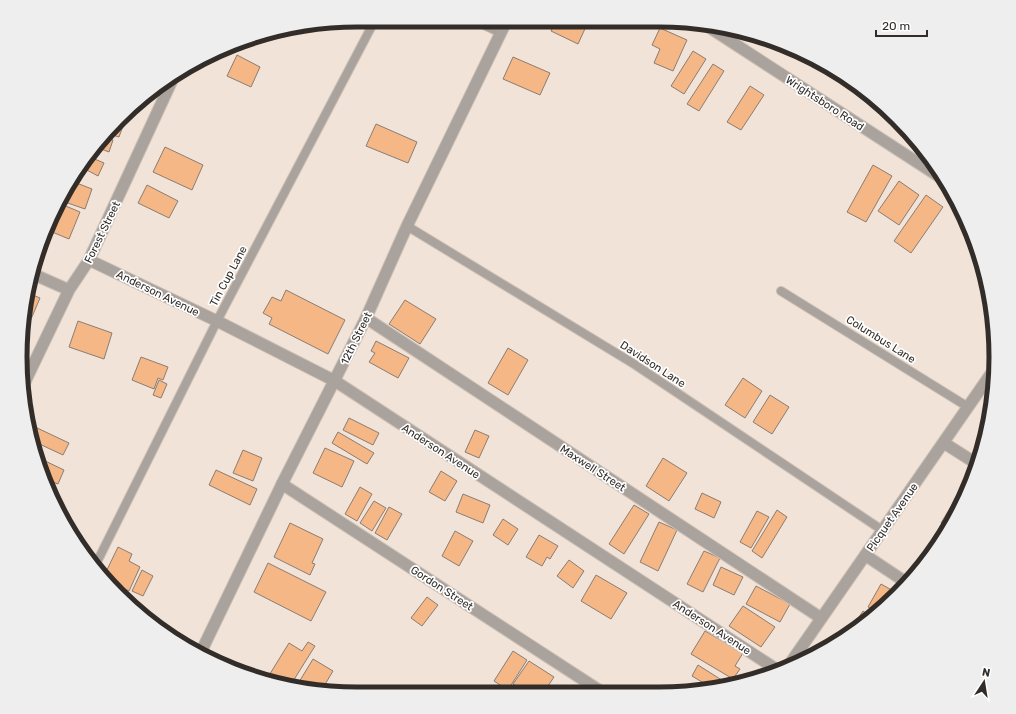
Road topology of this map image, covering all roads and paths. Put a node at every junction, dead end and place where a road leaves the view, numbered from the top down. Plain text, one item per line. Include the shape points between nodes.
1 (371, 27) edge
2 (488, 27) edge
3 (504, 27) edge
4 (716, 32) edge
5 (501, 34) junction
6 (170, 86) edge
7 (931, 171) edge
8 (407, 226) junction
9 (90, 260) junction
10 (37, 275) edge
11 (69, 290) junction
12 (781, 290) dead end
13 (366, 318) junction
14 (217, 321) junction
15 (28, 376) edge
16 (988, 378) edge
17 (334, 382) junction
18 (968, 407) junction
19 (944, 443) junction
20 (972, 461) edge
21 (282, 484) junction
22 (882, 530) junction
23 (865, 555) junction
24 (97, 561) edge
25 (902, 580) edge
26 (821, 618) junction
27 (202, 648) edge
28 (794, 658) edge
29 (772, 666) edge
30 (594, 687) edge

1 - 14 lane, Tin Cup Lane
2 - 5 lane
3 - 5 street, 12th Street
4 - 7 street, Wrightsboro Road
5 - 8 street, 12th Street
6 - 9 street, Forest Street
8 - 13 street, 12th Street
8 - 22 lane, Davidson Lane via 634,364
9 - 11 street, Forest Street
9 - 14 street, Anderson Avenue
10 - 11 street
11 - 15 street, Forest Street
12 - 18 lane, Columbus Lane
13 - 17 street, 12th Street
13 - 26 street, Maxwell Street
14 - 17 street, Anderson Avenue
14 - 24 lane, Tin Cup Lane
16 - 18 street, Picquet Avenue
17 - 21 street, 12th Street
17 - 29 street, Anderson Avenue
18 - 19 street, Picquet Avenue
19 - 20 street
19 - 22 street, Picquet Avenue
21 - 27 street, 12th Street
21 - 30 street, Gordon Street
22 - 23 street, Picquet Avenue
23 - 25 street
23 - 26 street, Picquet Avenue
26 - 28 street, Picquet Avenue

